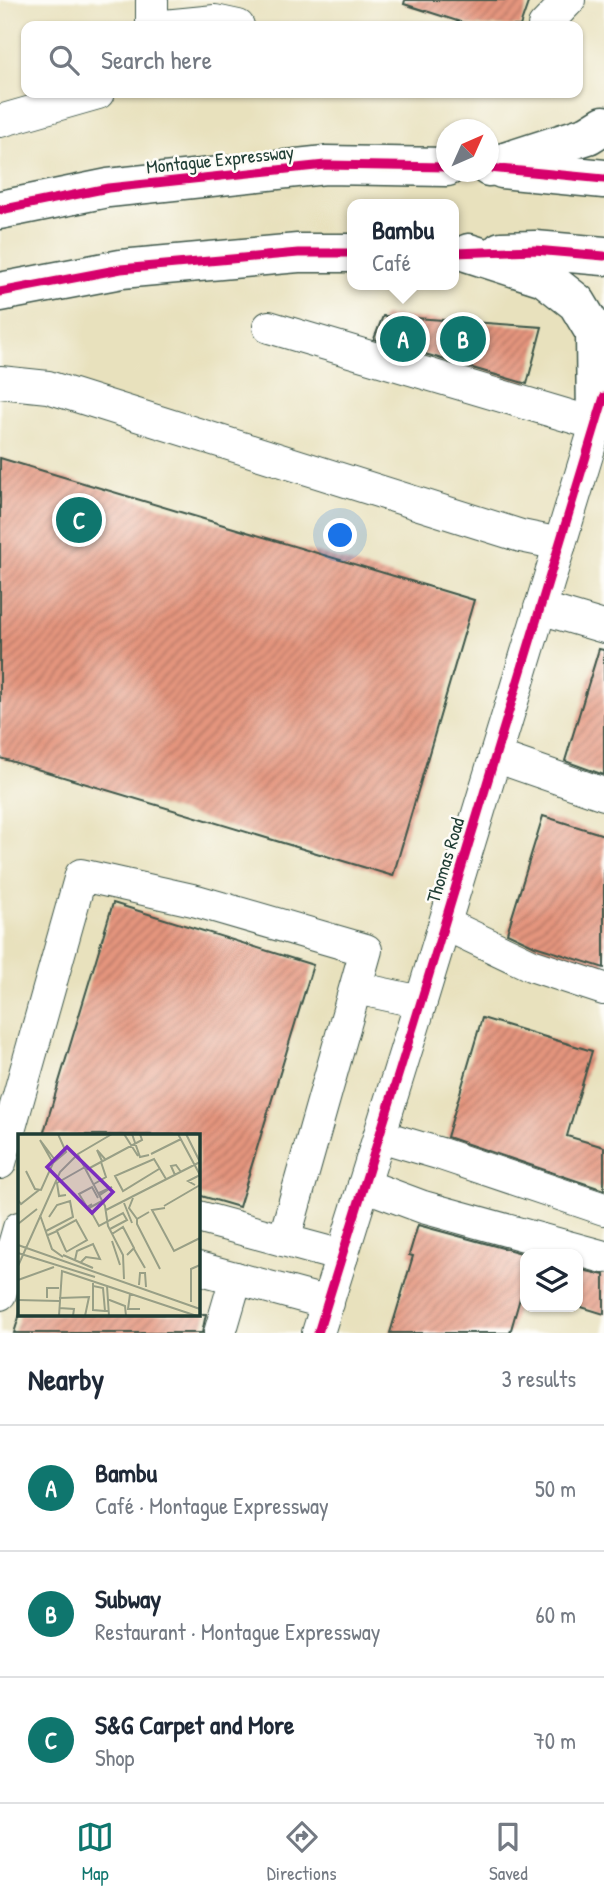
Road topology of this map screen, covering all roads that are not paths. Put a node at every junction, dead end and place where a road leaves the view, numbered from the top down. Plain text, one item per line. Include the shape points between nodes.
1 (152, 0) edge
2 (569, 0) edge
3 (224, 16) edge
4 (152, 21) edge
5 (194, 21) edge
6 (549, 21) edge
7 (80, 98) edge
8 (0, 121) edge
9 (604, 125) edge
10 (499, 163) edge
11 (436, 167) edge
12 (499, 168) edge
13 (604, 179) edge
14 (0, 210) edge
15 (347, 253) edge
16 (461, 253) edge
17 (604, 256) edge
18 (0, 292) edge
19 (269, 327) dead end
20 (0, 382) edge
21 (600, 410) edge
22 (560, 544) junction
23 (540, 608) junction
24 (604, 627) edge
25 (495, 757) junction
26 (604, 794) edge
27 (445, 923) junction
28 (356, 988) junction
29 (604, 989) edge
30 (421, 1002) junction
31 (380, 1136) junction
32 (0, 1163) edge
33 (18, 1169) edge
34 (364, 1185) junction
35 (604, 1209) edge
36 (200, 1218) edge
37 (18, 1231) edge
38 (284, 1240) junction
39 (342, 1256) junction
40 (604, 1257) edge
41 (200, 1269) edge
42 (236, 1278) junction
43 (0, 1294) edge
44 (328, 1303) junction
45 (220, 1333) edge
46 (318, 1333) edge

1 - 4 street
2 - 6 street
3 - 5 street
7 - 8 street
9 - 10 highway via 588,135
11 - 14 highway, Montague Expressway via 312,166 107,188
12 - 13 highway
15 - 18 highway via 121,270
16 - 17 highway via 535,250
16 - 21 highway via 544,277 577,303 595,333
19 - 21 street
20 - 22 street via 48,387 508,532
21 - 22 street, Thomas Road
22 - 23 street, Thomas Road
23 - 24 street
23 - 25 street, Thomas Road
25 - 26 street
25 - 27 street, Thomas Road
27 - 29 street via 531,965
27 - 30 street, Thomas Road
28 - 30 street
28 - 32 street via 366,950 197,901 81,875
28 - 38 street
30 - 31 street, Thomas Road
31 - 34 street, Thomas Road
31 - 35 street
32 - 33 street
34 - 39 street, Thomas Road
34 - 40 street via 423,1207
36 - 38 street
37 - 43 street
38 - 39 street
39 - 44 street, Thomas Road
41 - 42 street
42 - 44 street
42 - 45 street
44 - 46 street, Thomas Road

